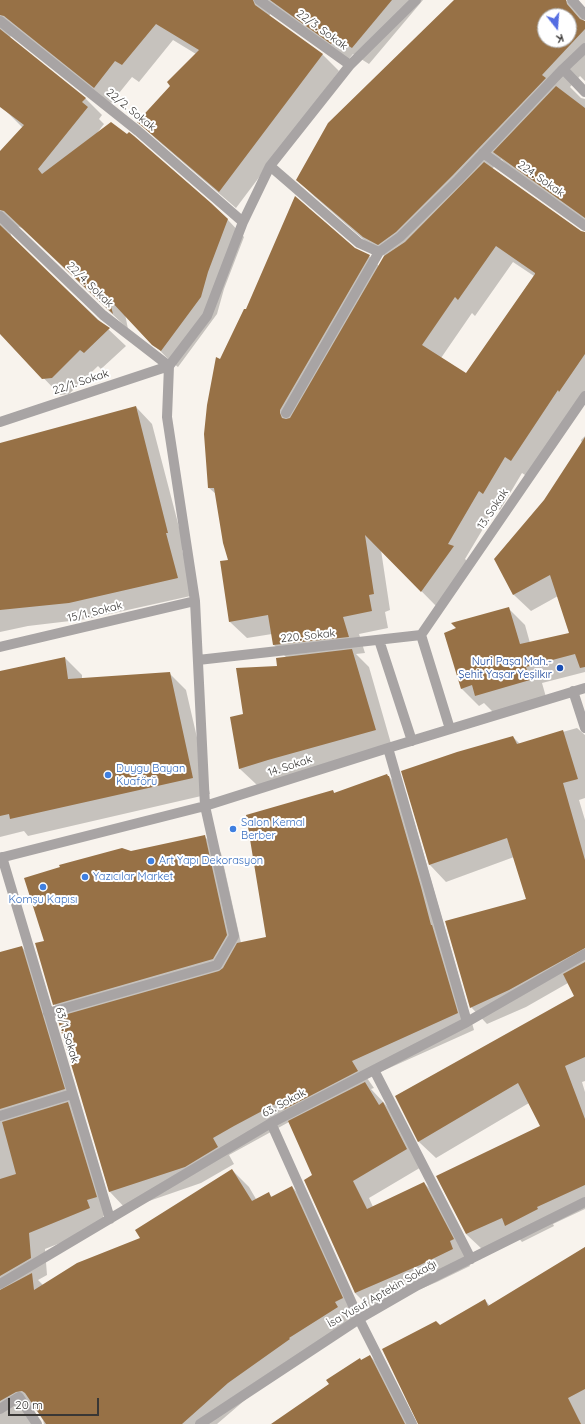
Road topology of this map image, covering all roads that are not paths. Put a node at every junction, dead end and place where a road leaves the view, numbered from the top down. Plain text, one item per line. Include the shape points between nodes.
1 (259, 0) edge
2 (416, 0) edge
3 (572, 0) edge
4 (585, 15) edge
5 (0, 21) edge
6 (585, 48) edge
7 (350, 65) junction
8 (563, 68) junction
9 (585, 92) edge
10 (483, 153) junction
11 (270, 166) junction
12 (0, 216) edge
13 (243, 222) junction
14 (585, 226) edge
15 (379, 252) junction
16 (169, 366) junction
17 (585, 396) edge
18 (286, 413) dead end
19 (0, 422) edge
20 (195, 600) junction
21 (421, 635) junction
22 (379, 640) junction
23 (0, 647) edge
24 (198, 660) junction
25 (585, 688) edge
26 (573, 691) junction
27 (585, 728) edge
28 (450, 729) junction
29 (412, 741) junction
30 (388, 748) junction
31 (204, 806) junction
32 (1, 858) edge
33 (585, 954) edge
34 (48, 1013) junction
35 (467, 1022) junction
36 (374, 1070) junction
37 (72, 1094) junction
38 (0, 1116) edge
39 (271, 1123) junction
40 (585, 1202) edge
41 (110, 1219) junction
42 (471, 1258) junction
43 (0, 1284) edge
44 (359, 1319) junction
45 (0, 1409) edge
46 (37, 1424) edge
47 (200, 1424) edge
48 (412, 1424) edge

1 - 7 street, 22/3. Sokak
2 - 7 street
3 - 4 street
5 - 13 street, 22/2. Sokak via 138,131
6 - 8 street
7 - 11 street
8 - 9 street
8 - 10 street
10 - 14 street, 224. Sokak
10 - 15 street via 400,237
11 - 13 street
11 - 15 street via 359,243
12 - 16 street, 22/4. Sokak via 103,315
13 - 16 street via 207,316
15 - 18 street
16 - 19 street, 22/1. Sokak
16 - 20 street via 168,417
17 - 21 street, 13. Sokak
20 - 23 street, 15/1. Sokak
20 - 24 street
21 - 22 street, 220. Sokak
21 - 28 street
22 - 24 street, 220. Sokak
22 - 29 street
24 - 31 street
25 - 26 street, 14. Sokak
26 - 27 street
26 - 28 street, 14. Sokak
28 - 29 street, 14. Sokak
29 - 30 street, 14. Sokak
30 - 31 street, 14. Sokak
30 - 35 street
31 - 32 street, 14. Sokak
31 - 34 street via 234,936 217,965
32 - 34 street, 63/1. Sokak
33 - 35 street, 63. Sokak
34 - 37 street, 63/1. Sokak
35 - 36 street, 63. Sokak
36 - 39 street, 63. Sokak
36 - 42 street
37 - 38 street
37 - 41 street, 63/1. Sokak
39 - 41 street, 63. Sokak
39 - 44 street
40 - 42 street, İsa Yusuf Aptekin Sokağı
41 - 43 street, 63. Sokak
42 - 44 street, İsa Yusuf Aptekin Sokağı
44 - 47 street, İsa Yusuf Aptekin Sokağı
44 - 48 street
45 - 46 street via 20,1397

